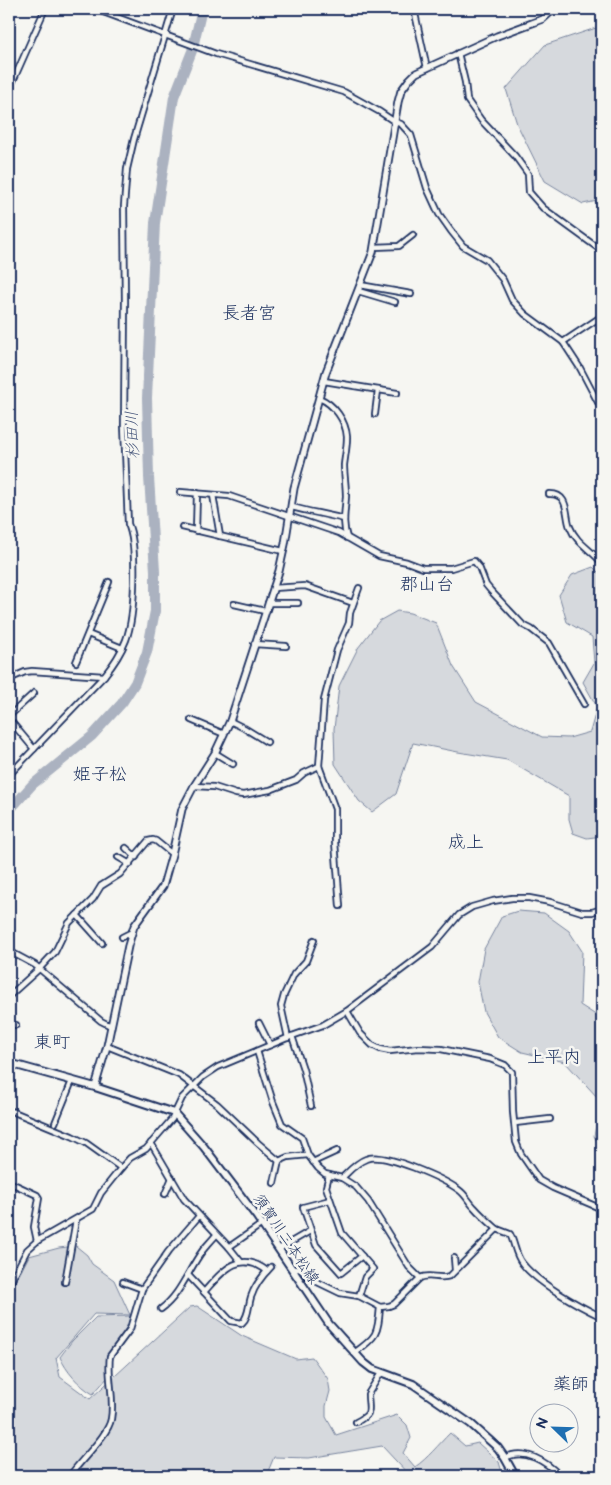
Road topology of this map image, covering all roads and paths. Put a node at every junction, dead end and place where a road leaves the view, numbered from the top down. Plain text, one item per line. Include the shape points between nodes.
1 (44, 9) edge
2 (95, 9) edge
3 (174, 9) edge
4 (414, 9) edge
5 (554, 9) edge
6 (167, 36) junction
7 (458, 53) junction
8 (427, 68) junction
9 (9, 90) edge
10 (395, 122) junction
11 (413, 236) dead end
12 (374, 247) junction
13 (602, 251) edge
14 (359, 288) junction
15 (411, 294) dead end
16 (395, 302) dead end
17 (602, 316) edge
18 (563, 342) junction
19 (324, 380) junction
20 (378, 390) junction
21 (397, 393) dead end
22 (319, 398) junction
23 (602, 410) edge
24 (376, 414) dead end
25 (180, 492) dead end
26 (197, 493) junction
27 (549, 494) dead end
28 (214, 495) junction
29 (292, 507) junction
30 (290, 518) junction
31 (344, 519) junction
32 (182, 527) dead end
33 (196, 530) junction
34 (220, 536) junction
35 (347, 538) junction
36 (283, 551) junction
37 (602, 563) edge
38 (109, 582) dead end
39 (273, 588) junction
40 (359, 588) dead end
41 (268, 603) junction
42 (298, 603) dead end
43 (353, 603) junction
44 (234, 604) dead end
45 (265, 611) junction
46 (88, 634) junction
47 (254, 644) junction
48 (286, 646) dead end
49 (122, 648) junction
50 (76, 662) dead end
51 (104, 676) junction
52 (9, 679) edge
53 (34, 693) dead end
54 (584, 704) dead end
55 (9, 718) edge
56 (191, 720) dead end
57 (230, 721) junction
58 (224, 734) junction
59 (267, 742) dead end
60 (34, 749) junction
61 (215, 754) junction
62 (233, 764) dead end
63 (320, 766) junction
64 (9, 775) edge
65 (194, 786) junction
66 (126, 848) dead end
67 (172, 854) junction
68 (118, 857) dead end
69 (136, 857) junction
70 (130, 864) junction
71 (340, 906) dead end
72 (602, 909) edge
73 (77, 915) junction
74 (132, 932) junction
75 (122, 937) dead end
76 (314, 940) dead end
77 (102, 943) dead end
78 (9, 952) edge
79 (40, 968) junction
80 (9, 996) edge
81 (347, 1011) junction
82 (259, 1023) dead end
83 (9, 1024) edge
84 (16, 1025) dead end
85 (111, 1026) junction
86 (290, 1037) junction
87 (270, 1045) junction
88 (107, 1046) junction
89 (257, 1051) junction
90 (9, 1063) edge
91 (72, 1081) junction
92 (194, 1085) junction
93 (95, 1087) junction
94 (311, 1106) dead end
95 (9, 1110) edge
96 (174, 1113) junction
97 (550, 1119) dead end
98 (55, 1122) dead end
99 (514, 1123) junction
100 (151, 1143) junction
101 (337, 1151) dead end
102 (308, 1156) junction
103 (279, 1161) junction
104 (313, 1162) junction
105 (121, 1168) junction
106 (329, 1175) junction
107 (172, 1178) junction
108 (342, 1178) junction
109 (9, 1182) edge
110 (274, 1183) dead end
111 (165, 1194) dead end
112 (330, 1200) junction
113 (602, 1208) edge
114 (199, 1216) junction
115 (76, 1220) junction
116 (262, 1224) junction
117 (497, 1228) junction
118 (310, 1231) junction
119 (216, 1235) junction
120 (37, 1241) junction
121 (229, 1247) junction
122 (279, 1249) junction
123 (362, 1256) junction
124 (454, 1258) dead end
125 (241, 1262) junction
126 (292, 1269) junction
127 (455, 1270) junction
128 (188, 1275) junction
129 (420, 1278) junction
130 (65, 1282) dead end
131 (123, 1282) dead end
132 (9, 1285) edge
133 (142, 1288) junction
134 (204, 1292) junction
135 (359, 1296) junction
136 (380, 1306) junction
137 (161, 1309) dead end
138 (602, 1318) edge
139 (354, 1353) junction
140 (381, 1372) junction
141 (356, 1422) dead end
142 (505, 1458) junction
143 (70, 1476) edge
144 (515, 1476) edge
145 (560, 1476) edge

1 - 9 street
2 - 6 street
3 - 6 street
4 - 8 street
5 - 7 street via 543,20
6 - 10 street via 344,92
6 - 49 street via 134,139 124,206 124,425 128,524 133,533 134,570 132,610
7 - 8 street
7 - 13 street via 467,100 481,120 516,156 528,174 529,192 542,208
8 - 10 street via 409,80 401,91
10 - 12 street
10 - 18 street via 411,135 427,188 451,231 463,246 487,260 503,280 512,300 525,314
11 - 12 street via 399,246
12 - 14 street
14 - 15 street
14 - 16 street
14 - 19 street
17 - 18 street
18 - 23 street
19 - 20 street
19 - 22 street
20 - 21 street
20 - 24 street
22 - 29 street via 294,488
22 - 31 street via 339,414 347,435
25 - 26 street
26 - 28 street
26 - 33 street
27 - 37 street via 564,501 574,536
28 - 30 street via 229,496
28 - 34 street
29 - 30 street
29 - 31 street
30 - 35 street
30 - 36 street
31 - 35 street
32 - 33 street
33 - 34 street
34 - 36 street
35 - 54 street via 379,556 423,568 477,563 491,592 524,625 549,643
36 - 39 street
38 - 46 street
39 - 41 street
39 - 43 street via 305,586
40 - 43 street
41 - 42 street
41 - 45 street
43 - 63 street via 324,700
44 - 45 street
45 - 47 street
46 - 49 street
46 - 50 street
47 - 48 street
47 - 57 street
49 - 51 street
51 - 52 street via 32,671
51 - 60 street
53 - 55 street
55 - 60 street
56 - 58 street
57 - 58 street
57 - 59 street
58 - 61 street
60 - 64 street
61 - 62 street
61 - 65 street
63 - 65 street via 270,790 243,795 214,787
63 - 71 street via 335,810
65 - 67 street via 182,809
66 - 69 street
67 - 69 street via 153,840 148,841
67 - 74 street via 163,886
68 - 70 street
69 - 70 street
70 - 73 street via 102,886
72 - 81 street via 582,912 529,898 493,900 472,907 459,914 432,946
73 - 77 street
73 - 79 street via 69,923 55,952
74 - 75 street
74 - 85 street
76 - 86 street via 306,961 294,974 281,1006
78 - 79 street
79 - 80 street
79 - 85 street
81 - 86 street via 323,1025
81 - 99 street via 360,1033 380,1049 441,1049 505,1065 512,1072
82 - 87 street
83 - 84 street
85 - 88 street
86 - 87 street
86 - 94 street via 303,1069
87 - 89 street
88 - 92 street via 168,1070
88 - 93 street
89 - 92 street via 218,1067
89 - 102 street via 278,1117 302,1138
90 - 91 main road
91 - 93 main road
91 - 98 street
92 - 96 street
92 - 103 street
93 - 96 main road
95 - 105 street via 86,1143
96 - 100 street via 172,1120
96 - 116 main road, 須賀川二本松線
97 - 99 street
99 - 113 street via 520,1154 539,1180
100 - 105 street
100 - 107 street
101 - 104 street
102 - 103 street
102 - 104 street
103 - 110 street
104 - 106 street
105 - 115 street via 93,1209
106 - 108 street
106 - 112 street via 326,1187
107 - 111 street
107 - 114 street
108 - 117 street via 367,1158 408,1165 461,1191
108 - 129 street via 356,1187 368,1201 409,1267
109 - 120 street via 39,1198 34,1227
112 - 118 street via 304,1207
112 - 123 street via 342,1233
114 - 119 street
114 - 133 street
115 - 120 street
115 - 130 street
116 - 121 street
116 - 122 main road, 須賀川二本松線
117 - 127 street
117 - 138 street via 510,1234 521,1262 529,1271 577,1305
118 - 122 street
118 - 123 street via 316,1245 341,1273
119 - 121 street
119 - 128 street
120 - 132 street via 23,1257
121 - 125 street
122 - 126 main road, 須賀川二本松線
123 - 135 street via 373,1268 365,1277
124 - 127 street
125 - 134 street via 224,1270
125 - 134 street via 252,1262 269,1269 256,1286 242,1323 231,1320
126 - 135 street via 300,1269 309,1278 340,1293
126 - 139 main road, 須賀川二本松線 via 329,1324
127 - 129 street via 445,1278
128 - 134 street
128 - 137 street via 177,1293
129 - 136 street via 394,1304
131 - 133 street
133 - 143 street via 130,1329 110,1356 111,1420
135 - 136 street
136 - 139 street via 378,1332
139 - 140 main road, 須賀川二本松線 via 368,1367
140 - 141 street via 368,1394 369,1414
140 - 142 main road, 須賀川二本松線 via 423,1390 484,1435
142 - 144 main road, 須賀川二本松線
142 - 145 street via 518,1453 529,1456 548,1465

